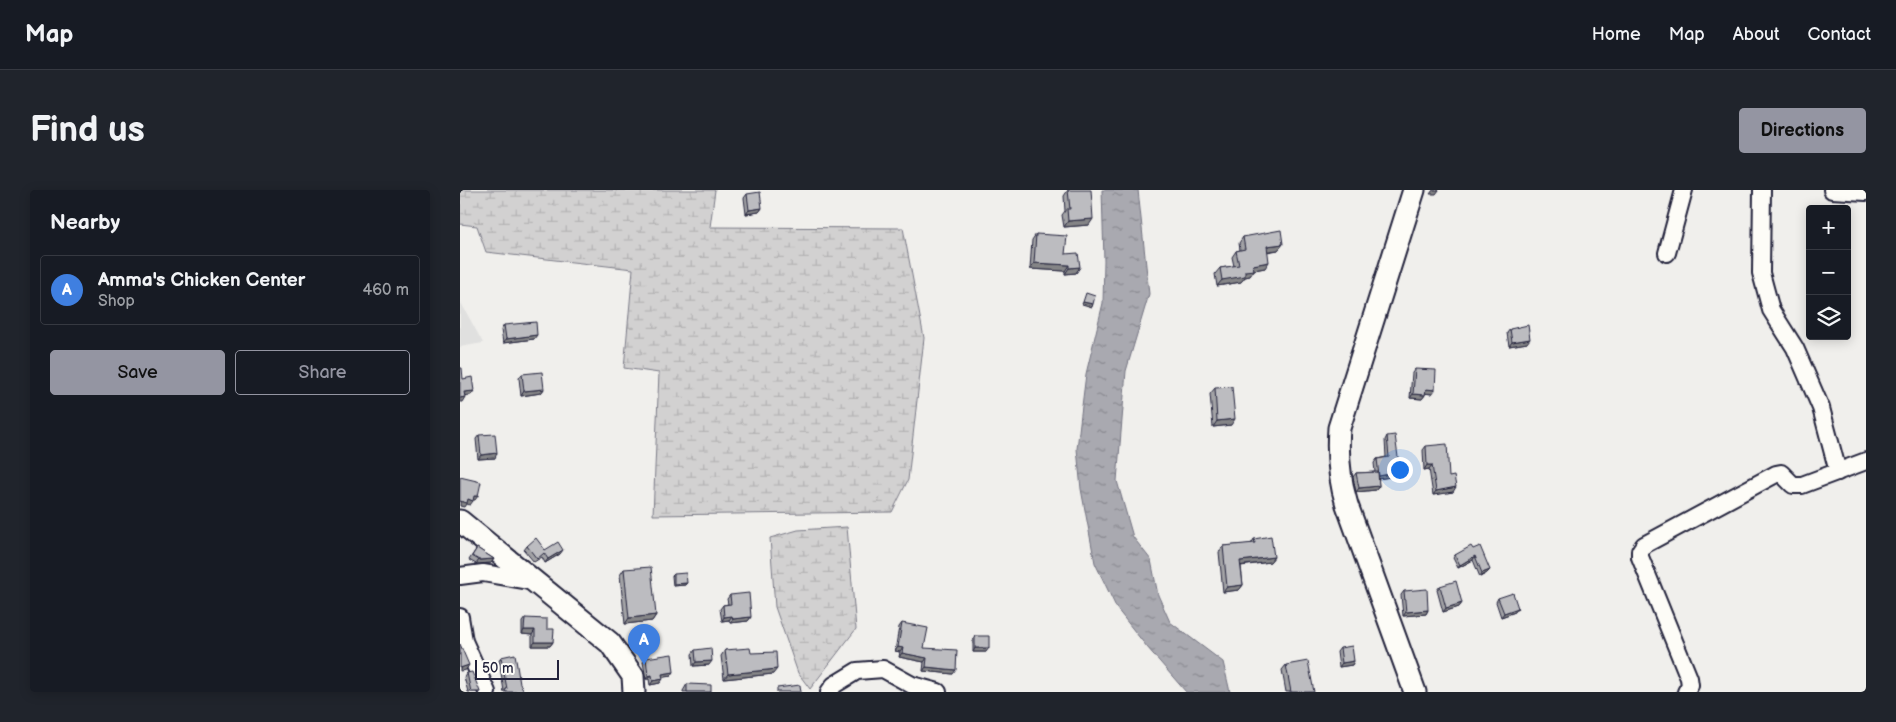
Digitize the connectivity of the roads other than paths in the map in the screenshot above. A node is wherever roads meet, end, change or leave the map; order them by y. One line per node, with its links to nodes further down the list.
1 (1414, 190): 17 (main road)
2 (1684, 190): 6 (street)
3 (1762, 190): 8 (street)
4 (1832, 190): 5 (street)
5 (1866, 192)
6 (1667, 252)
7 (1866, 461): 8 (street)
8 (1838, 472): 18 (street)
9 (460, 521): 11 (main road)
10 (460, 576): 11 (street)
11 (538, 582): 14 (main road)
12 (460, 617): 13 (street)
13 (486, 692)
14 (634, 692)
15 (829, 692): 16 (street)
16 (938, 692)
17 (1415, 692)
18 (1686, 692)

